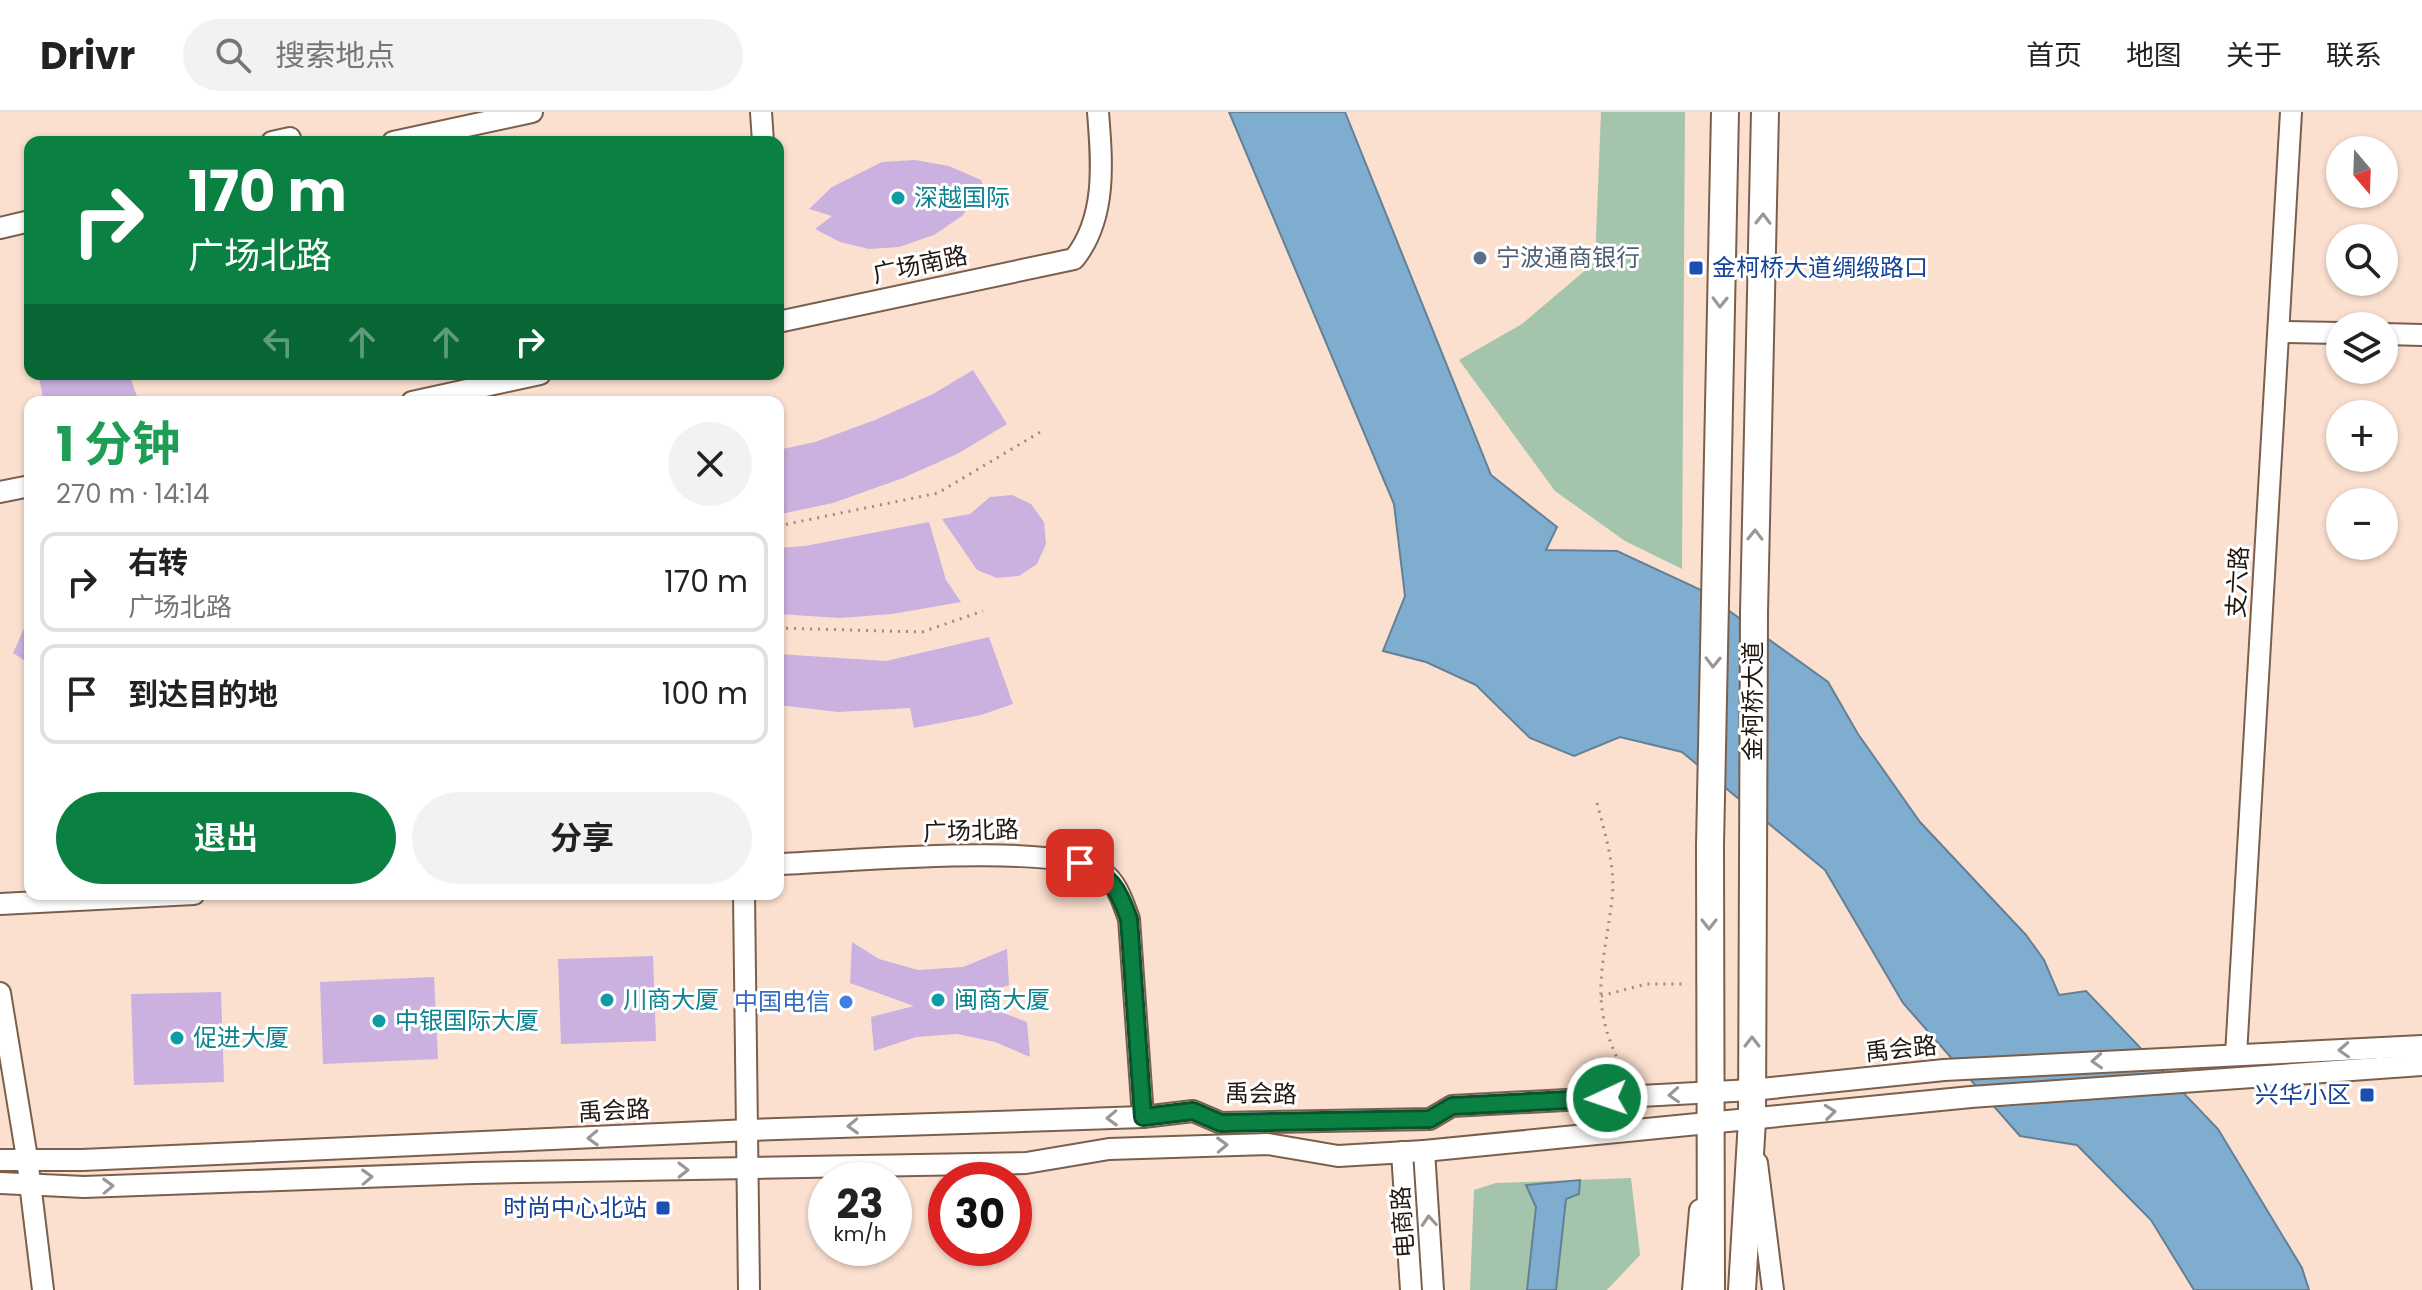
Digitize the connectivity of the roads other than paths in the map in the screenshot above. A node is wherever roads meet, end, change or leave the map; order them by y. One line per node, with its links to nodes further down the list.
1 (532, 112): 7 (street)
2 (761, 112): 8 (street)
3 (1098, 112): 9 (street, 广场南路)
4 (1725, 112): 27 (main road, 金柯桥大道, one-way to 27)
5 (1765, 112): 26 (main road, 金柯桥大道, one-way to 5)
6 (2291, 112): 10 (street, 支六路)
7 (421, 136)
8 (763, 136)
9 (784, 314)
10 (2279, 332): 11 (street); 24 (street, 支六路)
11 (2326, 333)
12 (2398, 334): 13 (street)
13 (2422, 335)
14 (513, 380): 15 (street)
15 (439, 396)
16 (24, 487): 17 (street)
17 (0, 492)
18 (784, 864): 28 (street, 广场北路)
19 (78, 900): 21 (street)
20 (744, 900): 31 (street)
21 (0, 904)
22 (0, 993): 34 (street)
23 (2422, 1046): 24 (street, 禹会路, one-way to 24)
24 (2236, 1055): 26 (street, 禹会路, one-way to 26)
25 (2422, 1065): 29 (street, 禹会路, one-way to 25)
26 (1752, 1090): 27 (street, 禹会路); 29 (main road, 金柯桥大道)
27 (1708, 1093): 28 (street, 禹会路, one-way to 28); 30 (main road, 金柯桥大道)
28 (1143, 1117): 31 (street, 禹会路, one-way to 31)
29 (1752, 1120): 30 (street, 禹会路); 45 (main road, 金柯桥大道); 46 (street)
30 (1709, 1123): 32 (street, 禹会路); 43 (street); 44 (main road, 金柯桥大道)
31 (750, 1130): 34 (street, 禹会路, one-way to 34); 36 (street)
32 (1424, 1151): 33 (street, 禹会路); 42 (street, 电商路, one-way to 32)
33 (1402, 1152): 36 (street, 禹会路, one-way to 33); 41 (street, 电商路)
34 (27, 1158): 35 (street, 禹会路); 38 (street)
35 (0, 1160)
36 (747, 1169): 38 (street, 禹会路, one-way to 36); 40 (street)
37 (0, 1183): 38 (street, 禹会路)
38 (30, 1183): 39 (street)
39 (43, 1290)
40 (749, 1290)
41 (1411, 1290)
42 (1433, 1290)
43 (1693, 1290)
44 (1711, 1290)
45 (1742, 1290)
46 (1773, 1290)

